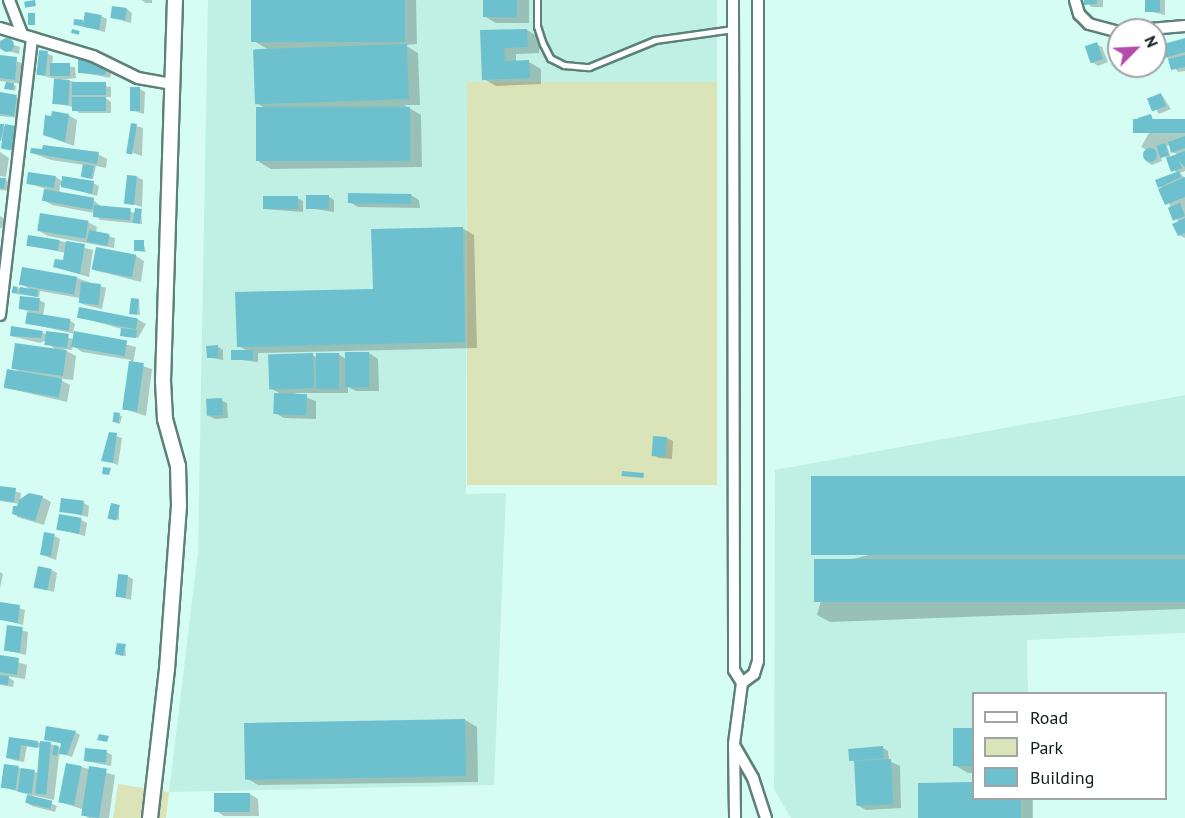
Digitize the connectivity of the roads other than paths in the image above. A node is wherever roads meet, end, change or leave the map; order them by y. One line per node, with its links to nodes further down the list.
1 (9, 0): 7 (street)
2 (175, 0): 14 (street)
3 (537, 0): 11 (lane)
4 (733, 0): 11 (street)
5 (758, 0): 17 (street)
6 (1075, 0): 12 (street)
7 (13, 13): 8 (street); 13 (street)
8 (0, 26): 13 (street)
9 (1185, 26): 10 (street)
10 (1167, 28)
11 (733, 29): 17 (street)
12 (1107, 29)
13 (27, 36): 14 (street); 15 (street)
14 (172, 84): 19 (street)
15 (5, 242): 16 (street)
16 (0, 315)
17 (742, 683): 18 (street)
18 (734, 744): 20 (street); 21 (street)
19 (150, 818)
20 (735, 818)
21 (766, 818)

